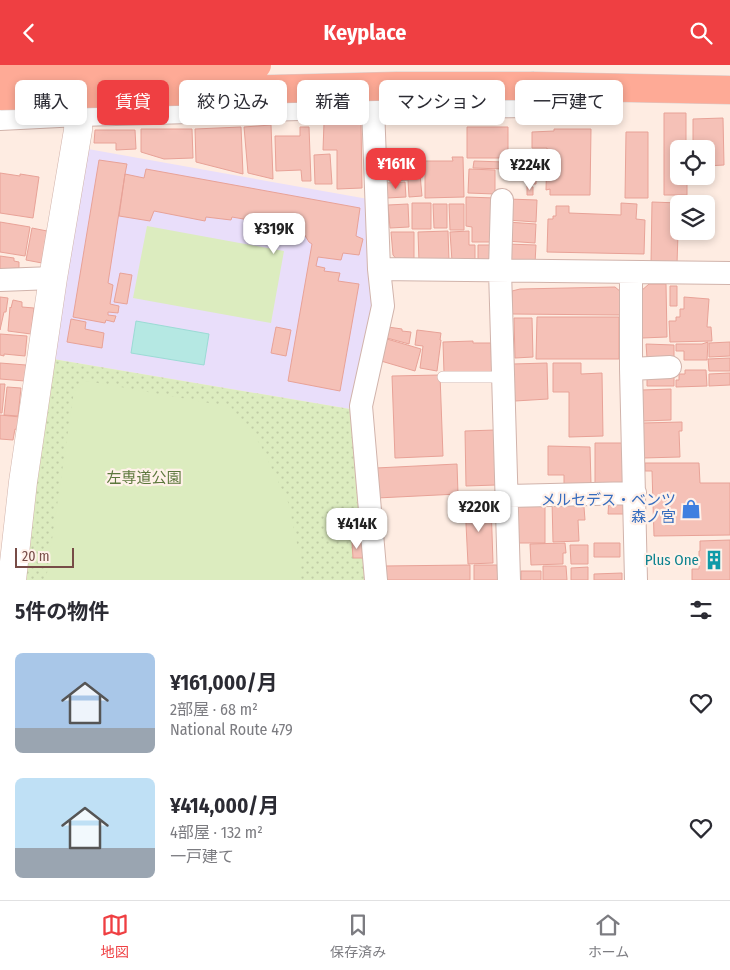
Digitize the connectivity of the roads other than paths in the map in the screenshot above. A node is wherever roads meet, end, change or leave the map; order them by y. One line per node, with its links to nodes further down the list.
1 (257, 65): 2 (highway, bridge)
2 (0, 72)
3 (664, 89): 4 (highway); 5 (highway, bridge); 6 (street)
4 (730, 90)
5 (0, 96)
6 (373, 107): 7 (street); 12 (street)
7 (87, 111)
8 (15, 117): 9 (street)
9 (0, 119)
10 (78, 125): 16 (street)
11 (502, 200): 13 (street)
12 (380, 269): 13 (street); 25 (street)
13 (500, 271): 14 (street); 21 (street)
14 (632, 272): 15 (street); 19 (street)
15 (730, 273)
16 (54, 278): 17 (street); 24 (street)
17 (0, 280)
18 (670, 367): 19 (street)
19 (631, 369): 22 (street)
20 (443, 377): 21 (lane)
21 (503, 377): 23 (street)
22 (635, 493): 23 (street); 27 (street)
23 (507, 496): 26 (street)
24 (12, 580)
25 (376, 580)
26 (509, 580)
27 (636, 580)

